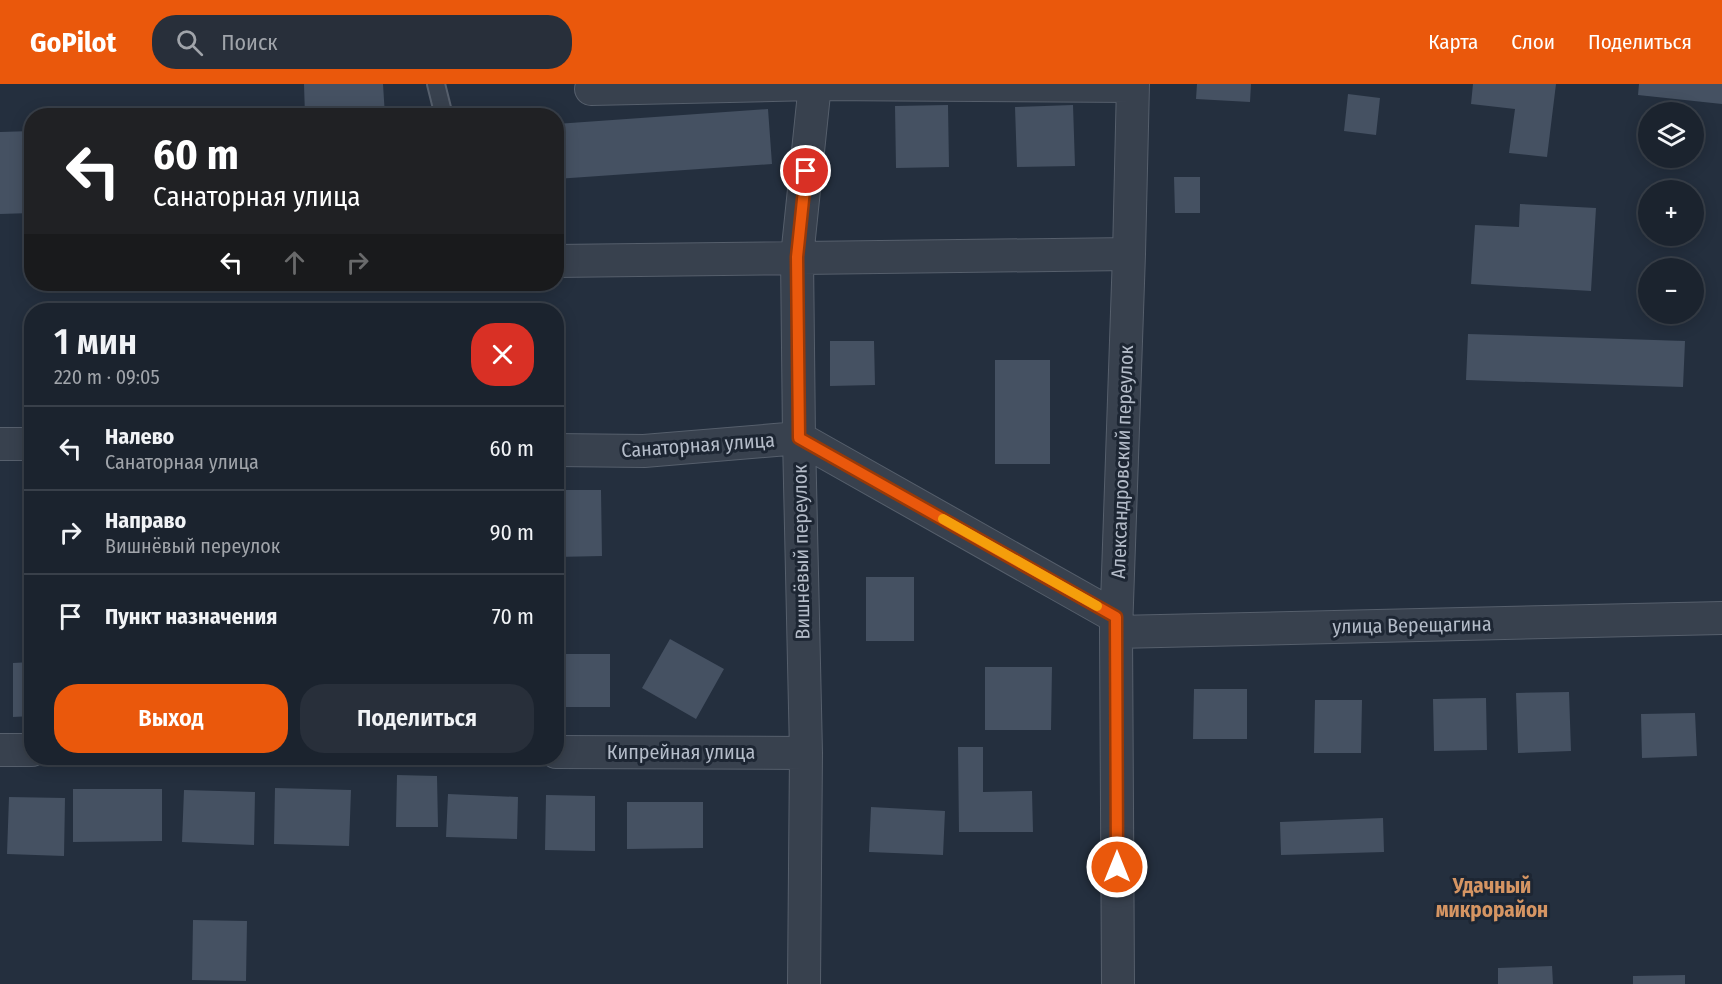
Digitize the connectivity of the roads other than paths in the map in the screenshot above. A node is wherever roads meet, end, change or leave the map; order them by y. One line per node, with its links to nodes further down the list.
1 (436, 84): 5 (lane)
2 (815, 84): 3 (street); 4 (street); 7 (street, Вишнёвый переулок)
3 (1132, 85): 6 (street, Александровский переулок)
4 (591, 88)
5 (442, 108)
6 (1129, 254): 7 (street); 14 (street, Александровский переулок)
7 (797, 257): 8 (street); 9 (street, Вишнёвый переулок)
8 (564, 261)
9 (799, 438): 12 (street, Санаторная улица); 14 (street, Санаторная улица); 18 (street, Вишнёвый переулок)
10 (0, 444): 11 (street)
11 (24, 444)
12 (564, 450)
13 (1722, 618): 14 (street, улица Верещагина)
14 (1116, 624): 20 (street, Александровский переулок)
15 (0, 750): 16 (street)
16 (24, 750)
17 (564, 752): 18 (street, Кипрейная улица)
18 (806, 753): 19 (street, Вишнёвый переулок)
19 (804, 984)
20 (1118, 984)

